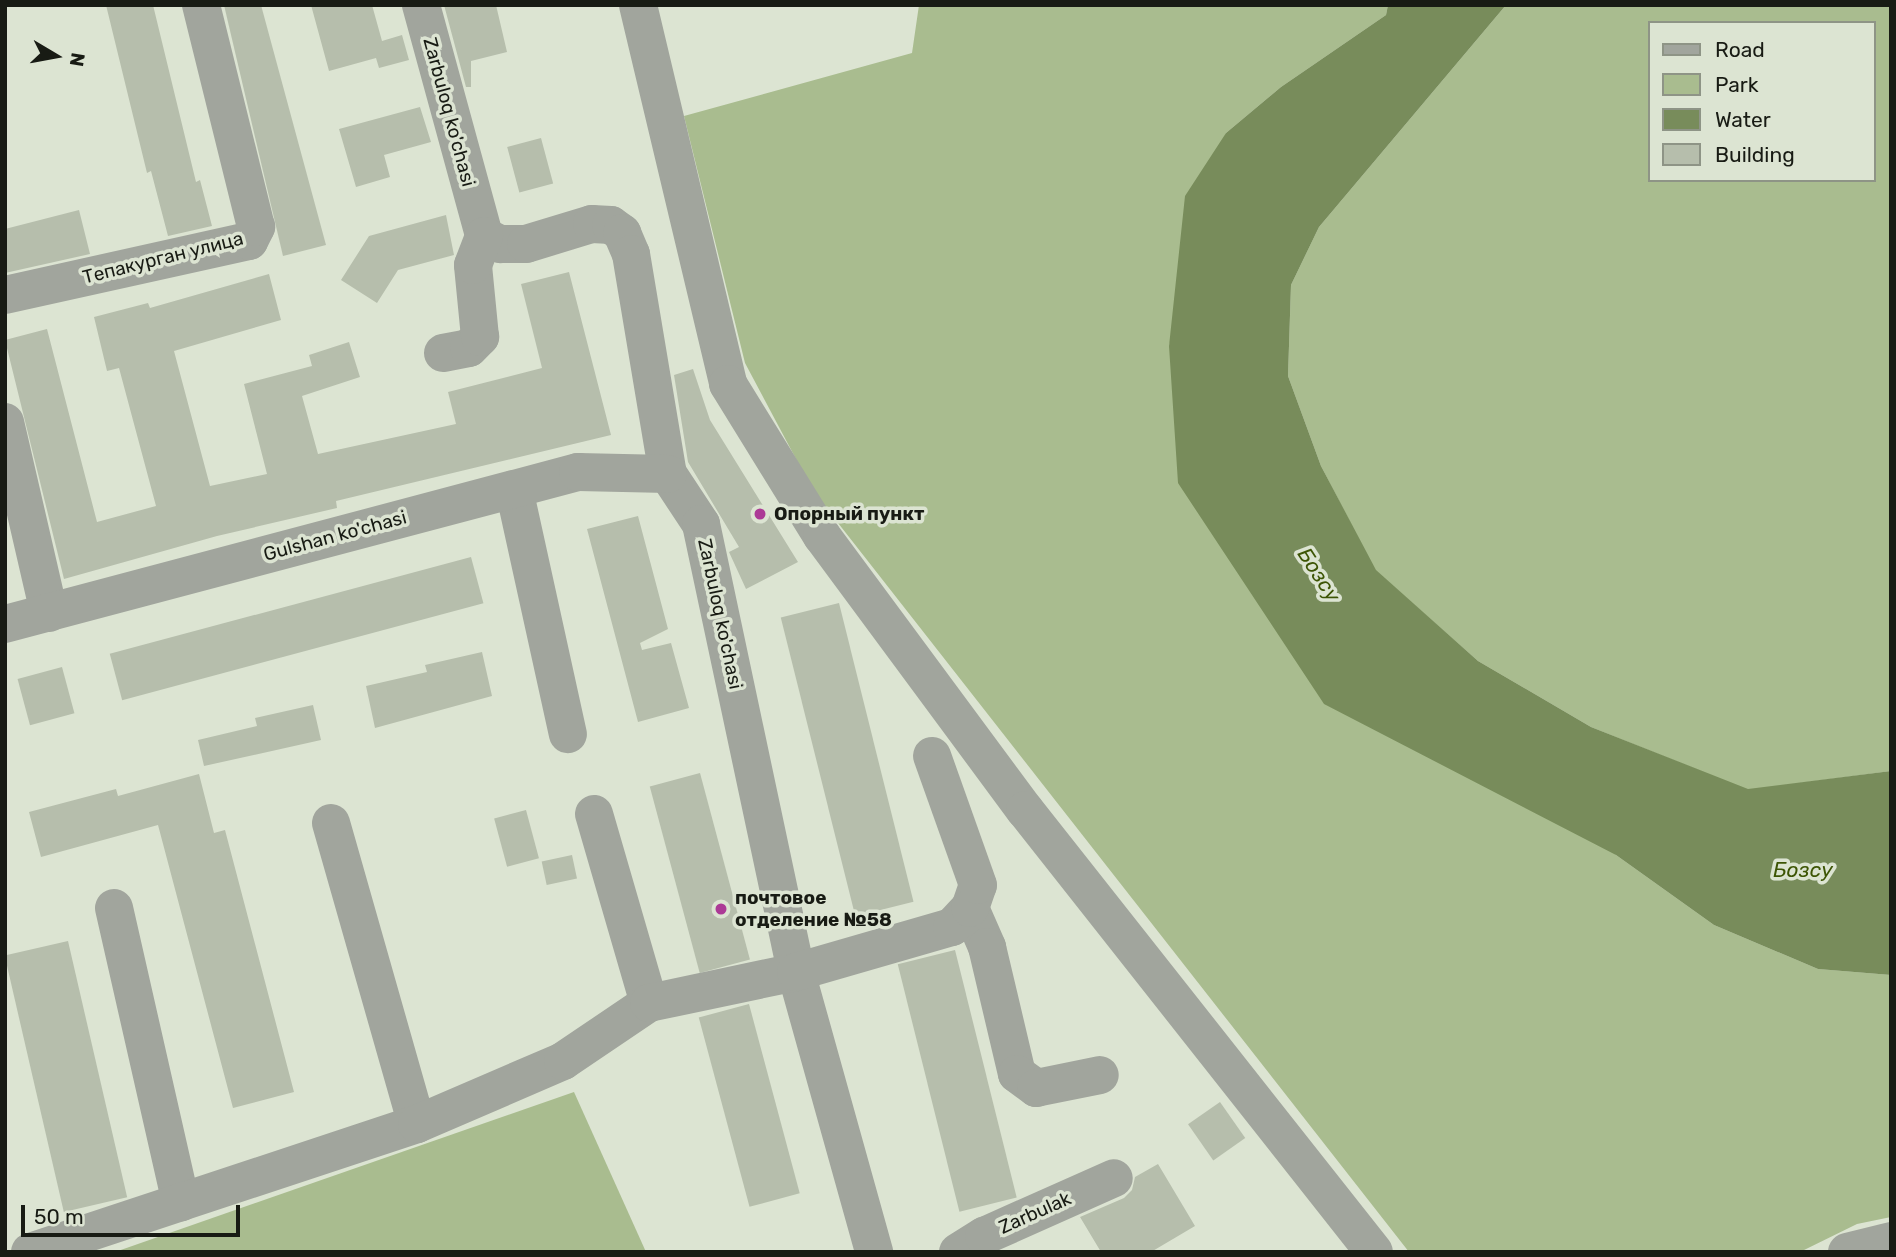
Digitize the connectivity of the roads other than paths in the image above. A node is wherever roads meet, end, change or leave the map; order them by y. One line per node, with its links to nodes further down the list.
1 (201, 5): 5 (street, Тепакурган улица)
2 (421, 5): 4 (street, Zarbuloq ko'chasi)
3 (638, 5): 28 (street)
4 (484, 236): 6 (street); 8 (street, Zarbuloq ko'chasi)
5 (5, 295)
6 (443, 353)
7 (5, 422): 10 (street)
8 (668, 474): 9 (street, Gulshan ko'chasi); 18 (street, Zarbuloq ko'chasi)
9 (514, 489): 10 (street, Gulshan ko'chasi); 12 (street)
10 (49, 613): 11 (street, Gulshan ko'chasi)
11 (5, 624)
12 (568, 734)
13 (932, 756): 17 (street)
14 (594, 814): 19 (street)
15 (331, 823): 21 (street)
16 (114, 908): 23 (street)
17 (970, 908): 18 (street); 20 (street)
18 (796, 972): 19 (street); 26 (street, Zarbuloq ko'chasi)
19 (649, 1003): 21 (street)
20 (1100, 1075)
21 (417, 1124): 23 (street)
22 (1114, 1178): 27 (street, Zarbulak)
23 (181, 1202): 25 (street)
24 (1891, 1241): 29 (street)
25 (30, 1252)
26 (874, 1252)
27 (958, 1252)
28 (1374, 1252)
29 (1847, 1252)

